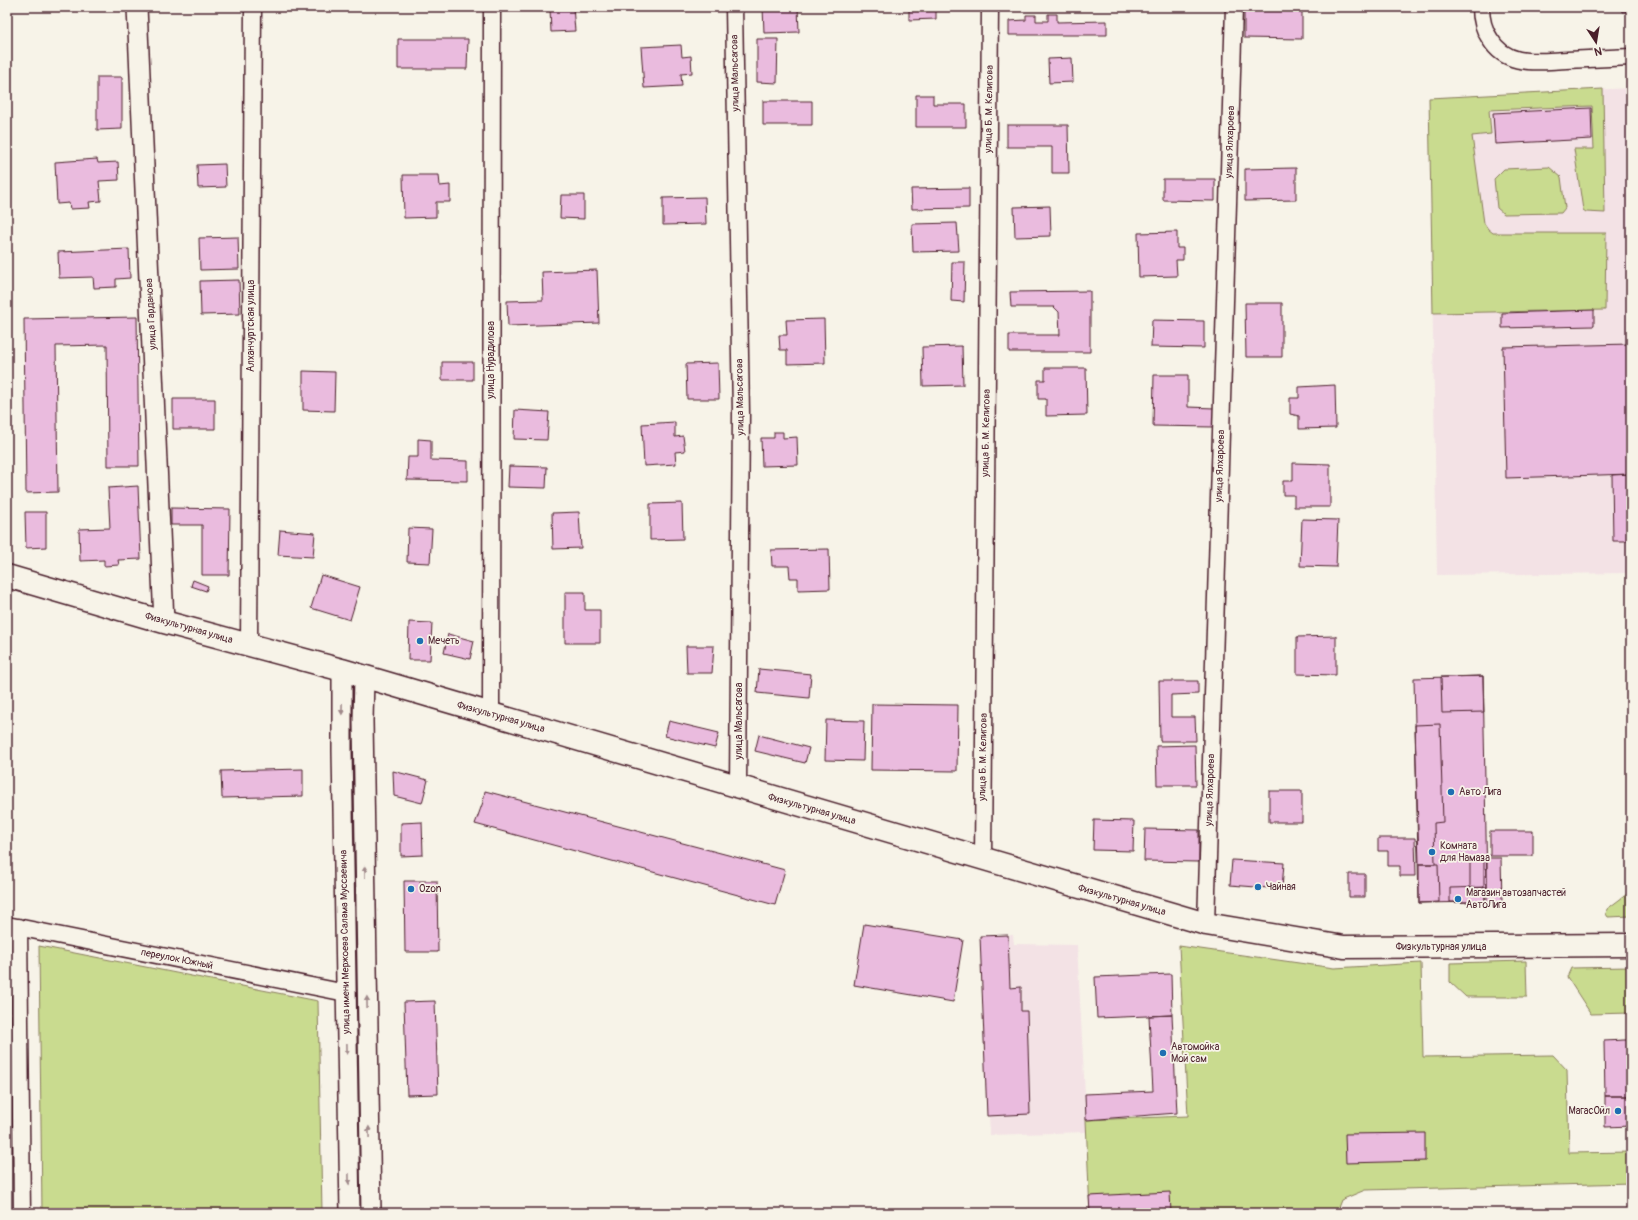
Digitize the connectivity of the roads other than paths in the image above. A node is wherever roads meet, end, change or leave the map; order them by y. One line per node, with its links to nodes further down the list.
1 (137, 7): 10 (street, улица Гарданова)
2 (253, 7): 11 (street, Алханчуртская улица)
3 (492, 7): 14 (street, улица Нурадилова)
4 (734, 7): 15 (street, улица Мальсагова)
5 (990, 7): 16 (street, улица Б. М. Келигова)
6 (1234, 7): 17 (street, улица Ялхароева)
7 (1481, 7): 8 (street)
8 (1631, 57)
9 (7, 576): 10 (main road, Физкультурная улица)
10 (164, 622): 11 (main road, Физкультурная улица)
11 (249, 645): 12 (main road, Физкультурная улица)
12 (342, 670): 13 (main road, Физкультурная улица); 20 (street, улица имени Мержоева Салама Муссаевича, one-way to 20)
13 (364, 677): 14 (main road, Физкультурная улица); 23 (street, улица имени Мержоева Салама Муссаевича, one-way to 13)
14 (491, 714): 15 (main road, Физкультурная улица)
15 (738, 787): 16 (main road, Физкультурная улица)
16 (982, 859): 17 (main road, Физкультурная улица)
17 (1206, 924): 19 (main road, Физкультурная улица)
18 (13, 926): 20 (street, переулок Южный); 21 (street)
19 (1631, 945)
20 (346, 993): 22 (street, улица имени Мержоева Салама Муссаевича, one-way to 22)
21 (22, 1213)
22 (350, 1213)
23 (371, 1213)

